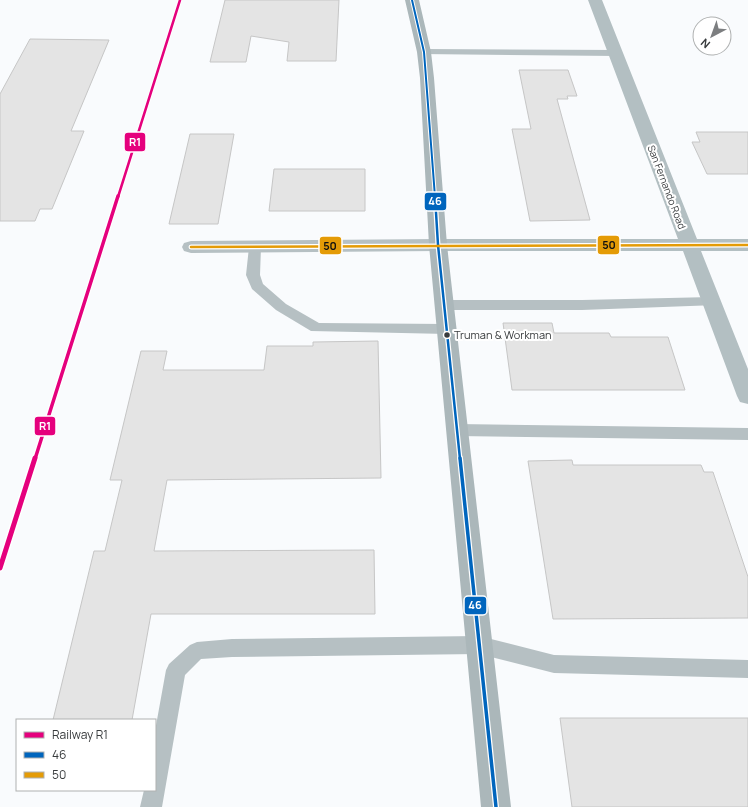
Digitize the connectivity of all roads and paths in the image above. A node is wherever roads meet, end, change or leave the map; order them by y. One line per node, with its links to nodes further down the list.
1 (412, 0): 3 (main road)
2 (596, 0): 4 (main road, San Fernando Road)
3 (424, 52): 4 (lane); 5 (main road)
4 (617, 53): 7 (main road, San Fernando Road)
5 (438, 245): 7 (main road); 9 (street); 11 (main road)
6 (748, 245): 7 (main road)
7 (690, 246): 10 (main road, San Fernando Road)
8 (191, 247): 9 (street)
9 (255, 247): 12 (lane)
10 (712, 302): 11 (lane); 13 (main road, San Fernando Road)
11 (444, 305): 12 (main road)
12 (447, 329): 14 (main road)
13 (748, 396)
14 (457, 430): 15 (lane); 16 (main road)
15 (748, 434)
16 (479, 645): 17 (lane); 18 (lane); 21 (main road)
17 (748, 670)
18 (156, 780)
19 (154, 791): 20 (lane)
20 (152, 807)
21 (496, 807)

